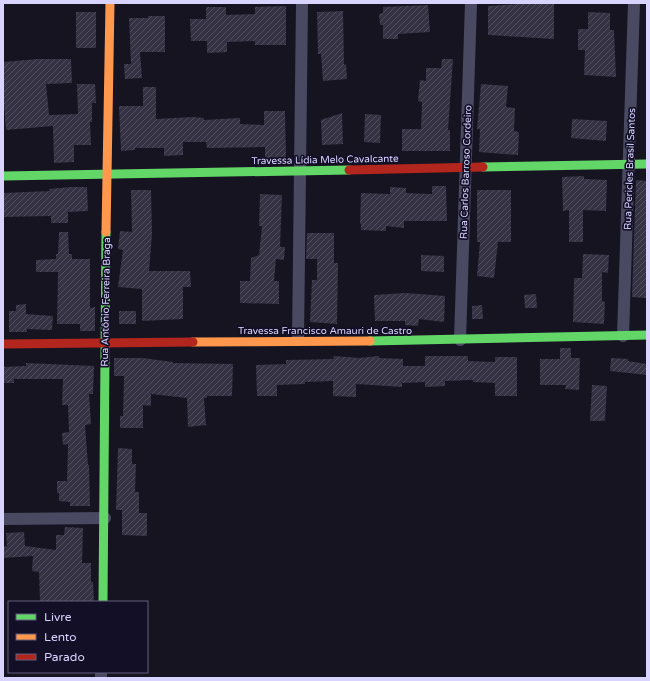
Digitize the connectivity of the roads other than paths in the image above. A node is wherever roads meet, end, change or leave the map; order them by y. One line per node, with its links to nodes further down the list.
1 (110, 3): 9 (street, Rua Antônio Ferreira Braga)
2 (302, 3): 8 (street)
3 (471, 3): 7 (street, Rua Carlos Barroso Cordeiro)
4 (634, 3): 6 (street, Rua Pericles Brasil Santos)
5 (647, 164): 6 (street, Travessa Lídia Melo Cavalcante)
6 (629, 165): 7 (street, Travessa Lídia Melo Cavalcante); 12 (street, Rua Pericles Brasil Santos)
7 (466, 168): 8 (street, Travessa Lídia Melo Cavalcante); 14 (street, Rua Carlos Barroso Cordeiro)
8 (300, 171): 9 (street, Travessa Lídia Melo Cavalcante); 13 (street)
9 (107, 174): 10 (street, Travessa Lídia Melo Cavalcante); 16 (street, Rua Antônio Ferreira Braga)
10 (3, 176)
11 (647, 335): 12 (street, Travessa Francisco Amauri de Castro)
12 (623, 336): 14 (street, Travessa Francisco Amauri de Castro)
13 (298, 340): 14 (street, Travessa Francisco Amauri de Castro); 16 (street, Travessa Francisco Amauri de Castro)
14 (460, 340)
15 (3, 344): 16 (street, Travessa Francisco Amauri de Castro)
16 (104, 344): 17 (street, Rua Antônio Ferreira Braga)
17 (105, 518): 18 (street); 19 (street, Rua Antônio Ferreira Braga)
18 (3, 519)
19 (103, 601)

